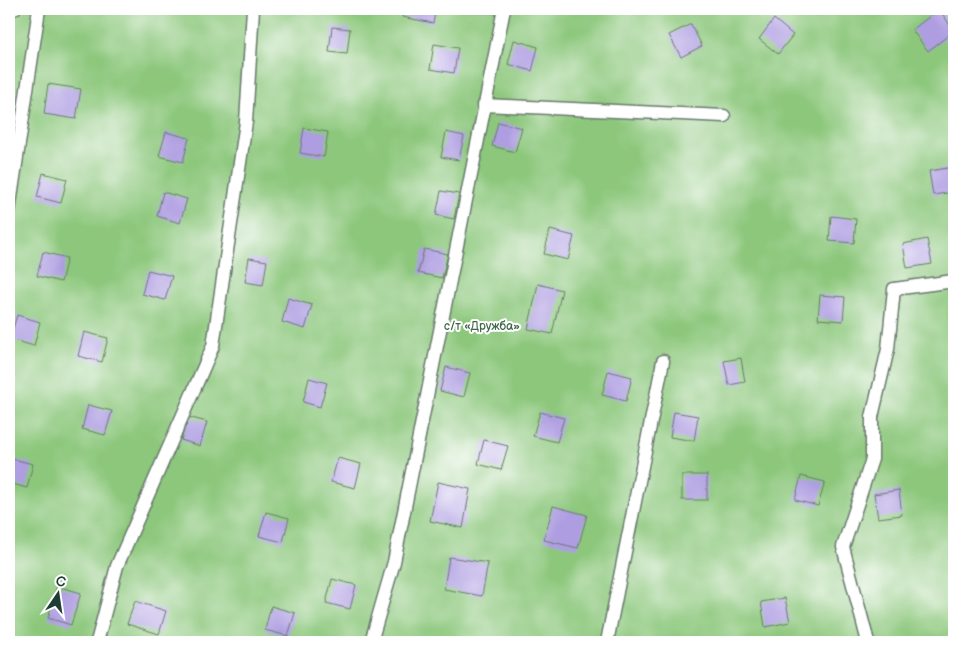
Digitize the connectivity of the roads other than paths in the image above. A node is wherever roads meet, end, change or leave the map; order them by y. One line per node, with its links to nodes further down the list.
1 (14, 9): 5 (lane)
2 (39, 9): 8 (lane)
3 (253, 9): 11 (lane)
4 (504, 9): 6 (lane)
5 (9, 10)
6 (484, 105): 7 (lane); 12 (lane)
7 (724, 116)
8 (9, 211)
9 (954, 280): 14 (lane)
10 (663, 361): 13 (lane)
11 (97, 642)
12 (371, 642)
13 (607, 642)
14 (868, 642)

